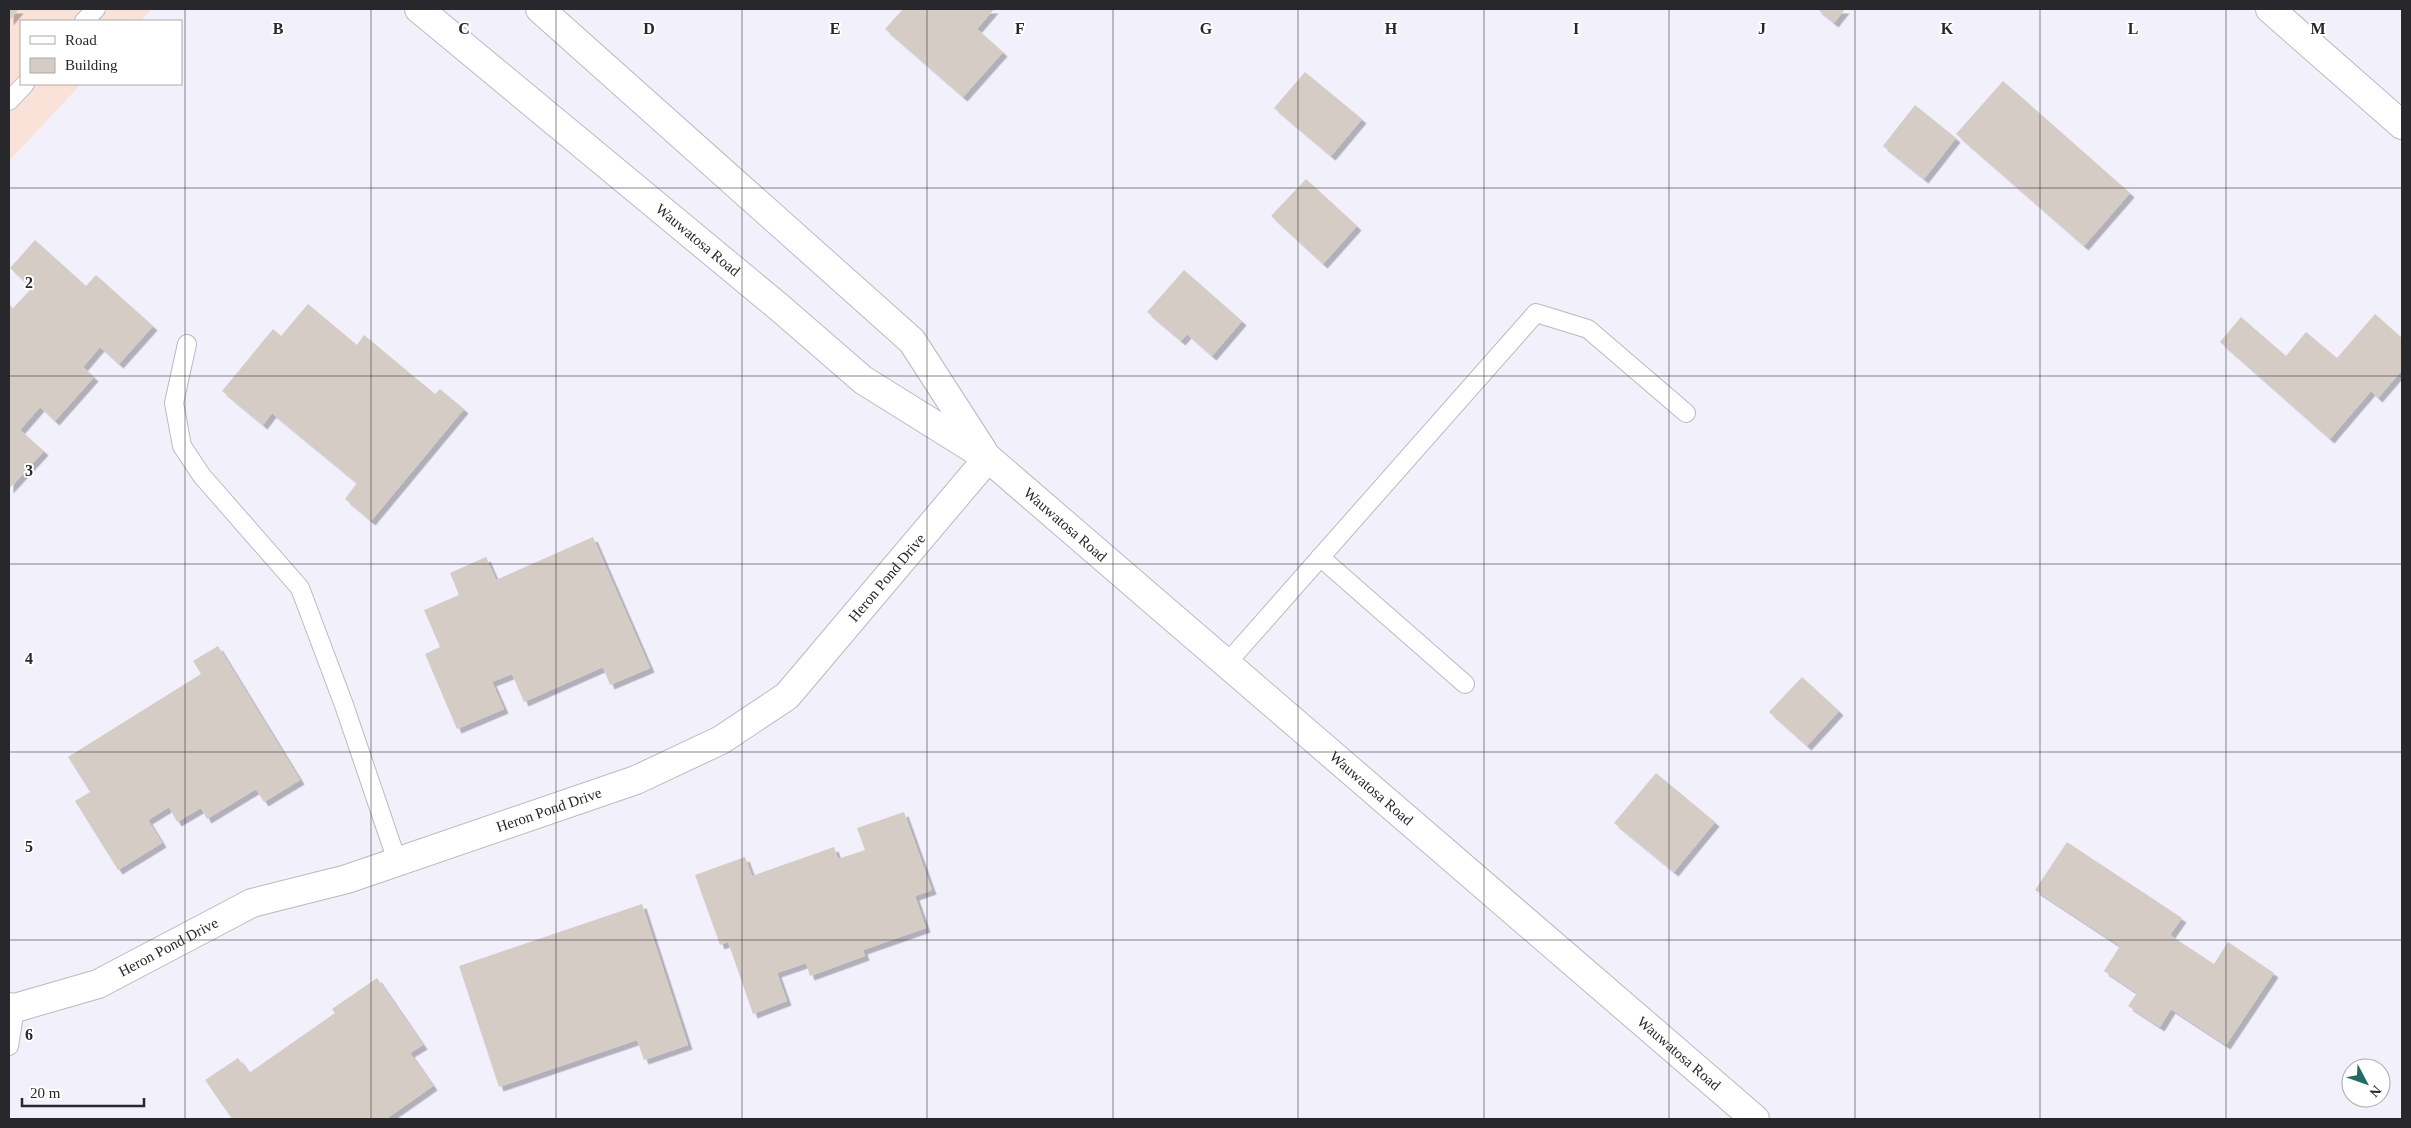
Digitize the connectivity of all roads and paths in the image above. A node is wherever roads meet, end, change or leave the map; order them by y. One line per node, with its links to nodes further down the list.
1 (96, 9): 5 (lane)
2 (419, 9): 11 (main road, Wauwatosa Road)
3 (540, 9): 11 (main road, Wauwatosa Road)
4 (2270, 9): 8 (main road)
5 (85, 20)
6 (24, 85): 7 (lane)
7 (9, 101)
8 (2402, 125)
9 (187, 344): 15 (lane)
10 (1686, 413): 12 (lane)
11 (988, 458): 13 (main road, Wauwatosa Road); 15 (main road, Heron Pond Drive)
12 (1320, 557): 13 (lane); 14 (lane)
13 (1227, 664): 18 (main road, Wauwatosa Road)
14 (1465, 684)
15 (397, 861): 16 (main road, Heron Pond Drive)
16 (12, 1008): 17 (lane)
17 (9, 1046)
18 (1756, 1119)

